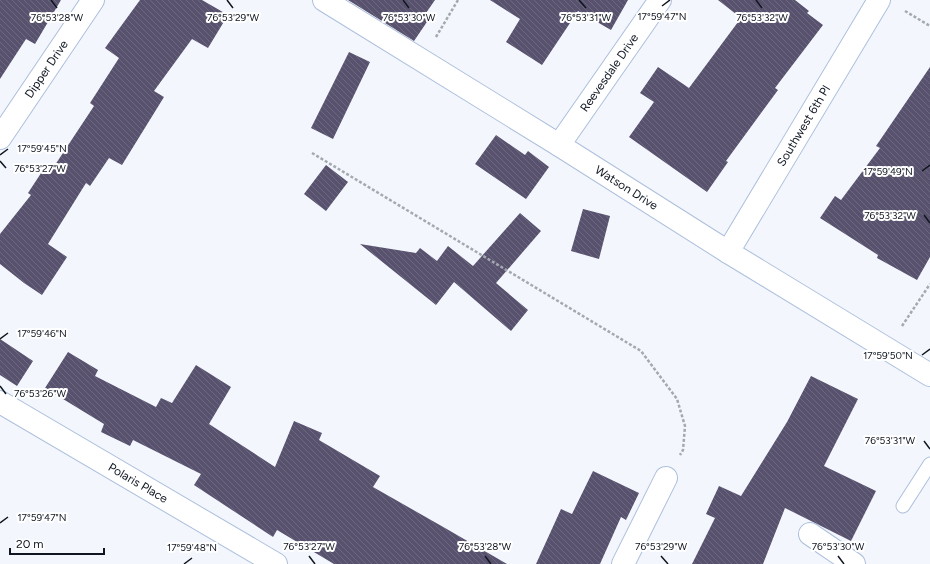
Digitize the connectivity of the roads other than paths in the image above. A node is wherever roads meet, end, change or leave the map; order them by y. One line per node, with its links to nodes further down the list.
1 (93, 0): 5 (street, Dipper Drive)
2 (324, 0): 6 (street, Watson Drive)
3 (660, 0): 6 (street, Reevesdale Drive)
4 (889, 4): 7 (street, Southwest 6th Pl)
5 (0, 138)
6 (559, 145): 7 (street, Watson Drive)
7 (728, 252): 8 (street, Watson Drive)
8 (930, 375)
9 (0, 402): 14 (street, Polaris Place)
10 (930, 464): 12 (lane)
11 (666, 478): 15 (street)
12 (902, 506)
13 (810, 534): 16 (street)
14 (276, 564)
15 (623, 564)
16 (854, 564)

